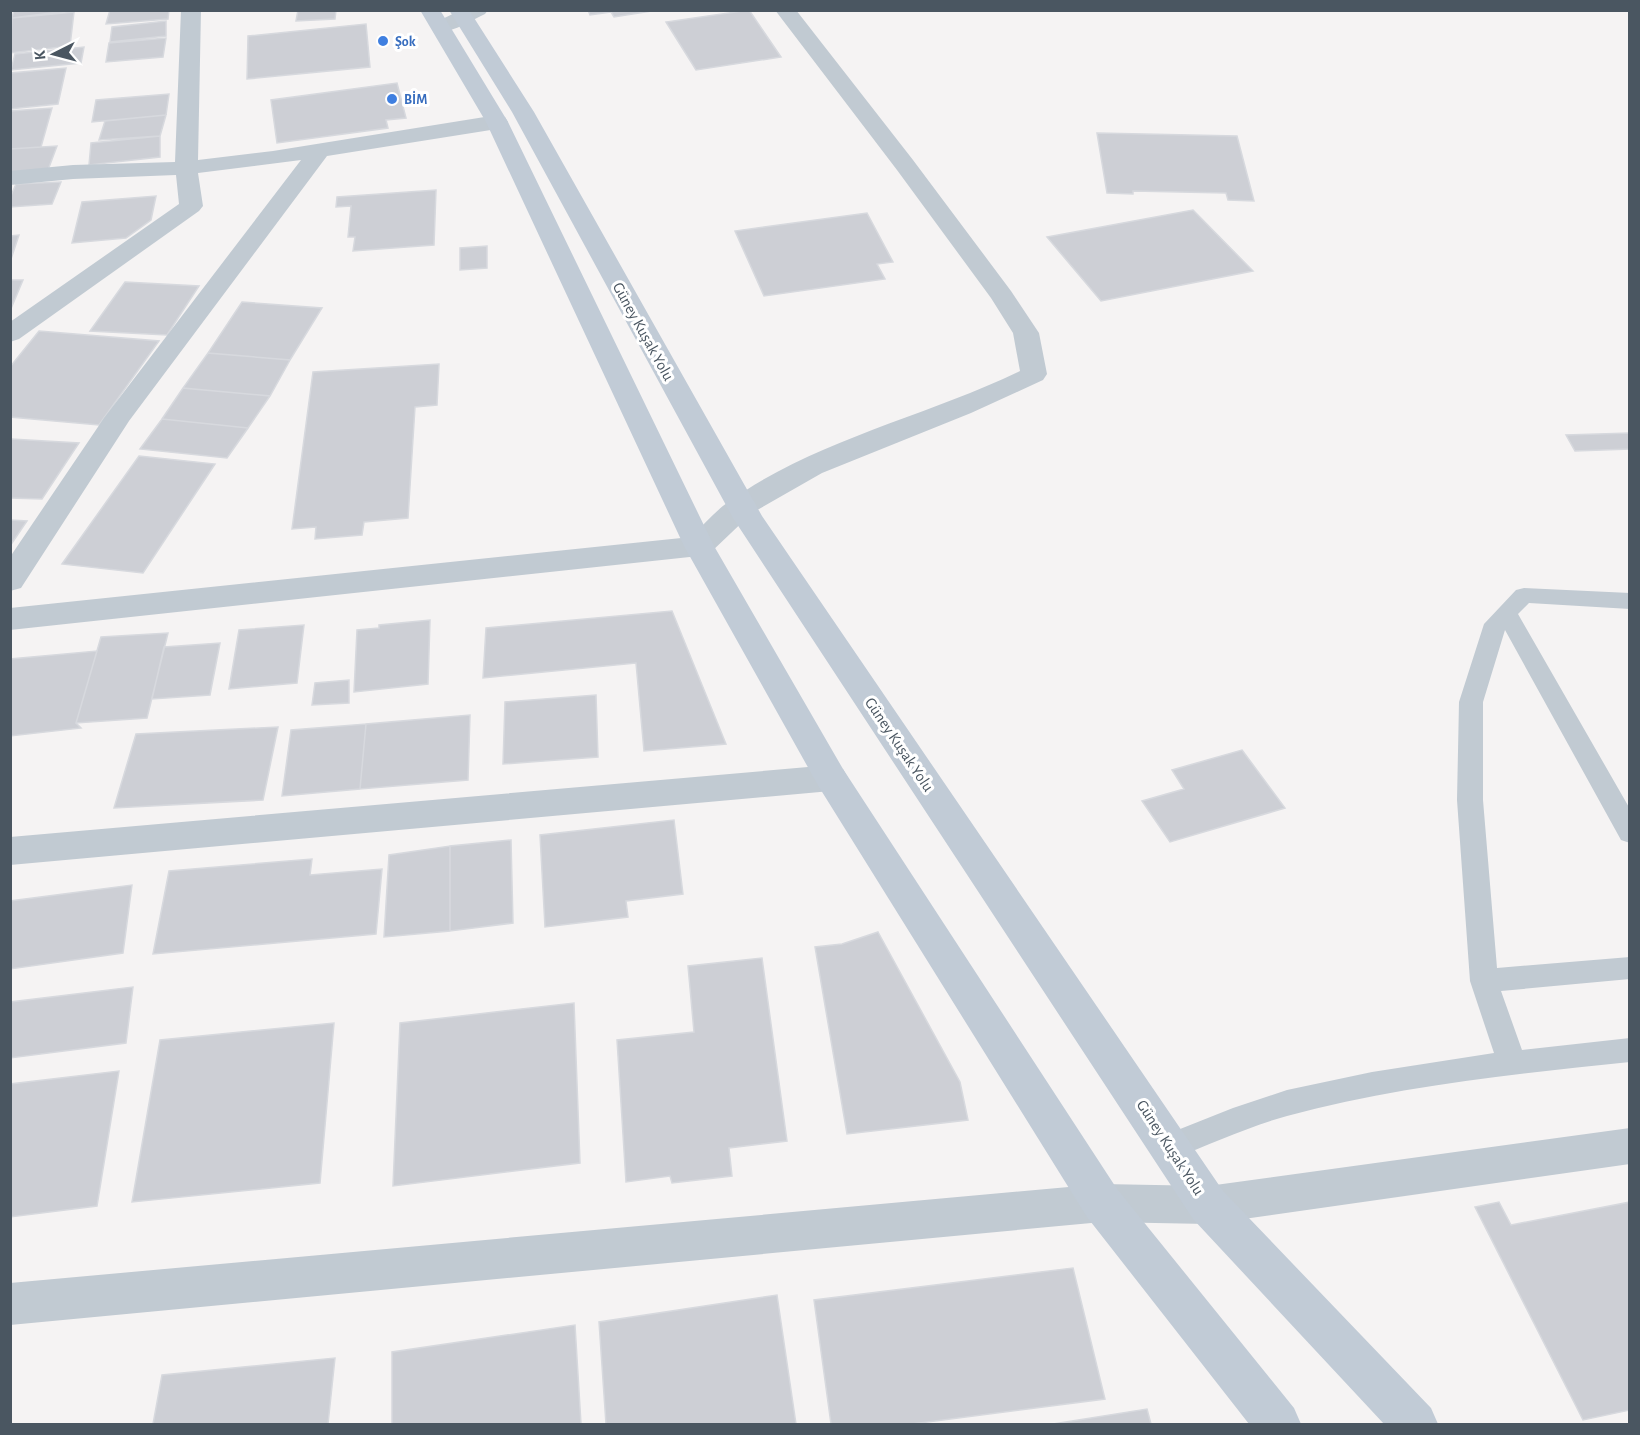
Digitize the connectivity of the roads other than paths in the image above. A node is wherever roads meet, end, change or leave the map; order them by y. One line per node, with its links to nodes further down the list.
1 (191, 10): 6 (street)
2 (785, 10): 9 (street)
3 (455, 15): 4 (main road, Güney Kuşak Yolu); 9 (main road, Güney Kuşak Yolu)
4 (497, 122): 5 (street); 10 (main road, Güney Kuşak Yolu)
5 (319, 152): 6 (street); 11 (street)
6 (186, 168): 7 (street); 8 (street)
7 (10, 178)
8 (10, 334)
9 (741, 506): 10 (street); 22 (main road, Güney Kuşak Yolu)
10 (699, 546): 14 (street); 15 (main road, Güney Kuşak Yolu)
11 (10, 581)
12 (1629, 601): 13 (lane)
13 (1506, 612): 16 (lane); 19 (lane)
14 (10, 619)
15 (831, 778): 17 (street); 24 (main road, Güney Kuşak Yolu)
16 (1629, 833)
17 (10, 851)
18 (1629, 968): 19 (lane)
19 (1484, 981): 21 (lane)
20 (1629, 1050): 21 (lane)
21 (1512, 1062): 22 (lane)
22 (1171, 1146): 25 (main road, Güney Kuşak Yolu)
23 (1629, 1146): 25 (street)
24 (1102, 1203): 25 (street); 26 (street); 27 (main road, Güney Kuşak Yolu)
25 (1209, 1205): 28 (main road, Güney Kuşak Yolu)
26 (10, 1304)
27 (1278, 1425)
28 (1414, 1425)

